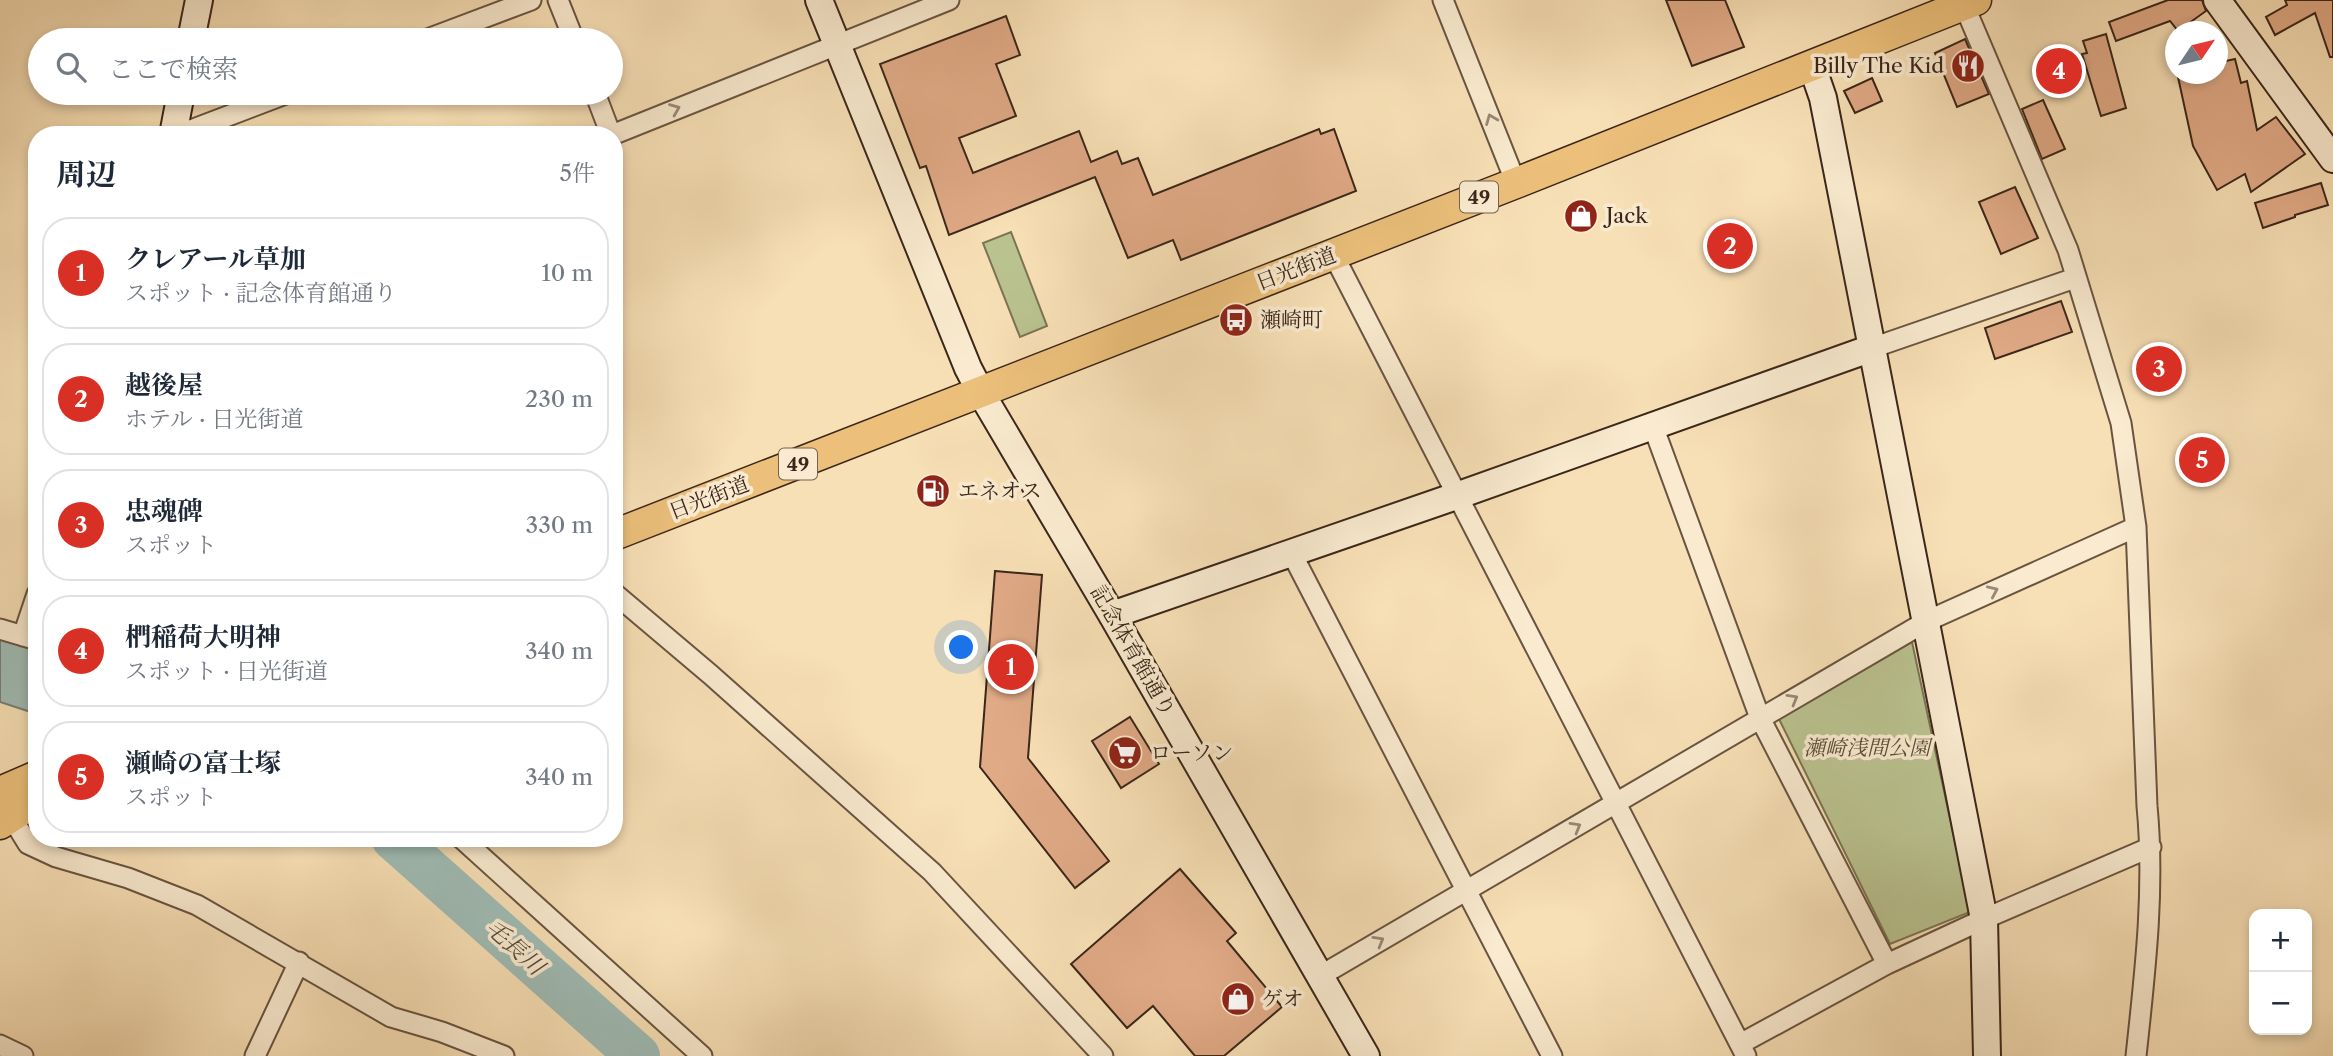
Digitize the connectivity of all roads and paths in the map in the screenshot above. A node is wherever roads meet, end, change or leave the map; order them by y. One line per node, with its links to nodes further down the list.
1 (199, 0): 9 (street)
2 (531, 0): 10 (street)
3 (558, 0): 11 (street)
4 (819, 0): 12 (street, 記念体育館通り)
5 (949, 0): 12 (street)
6 (1443, 0): 22 (street, one-way to 6)
7 (2217, 0): 21 (street)
8 (1970, 2): 13 (main road, 日光街道 / 49); 24 (street)
9 (193, 28)
10 (457, 28)
11 (569, 28)
12 (837, 45): 20 (street, one-way to 12); 26 (street, 記念体育館通り)
13 (1812, 65): 22 (main road, 日光街道 / 49); 25 (street)
14 (179, 105): 17 (street)
15 (256, 105): 18 (street)
16 (600, 105): 19 (street)
17 (176, 126)
18 (199, 126)
19 (608, 126)
20 (623, 131)
21 (2333, 159)
22 (1516, 183): 23 (main road, 日光街道 / 49)
23 (1333, 254): 26 (main road, 日光街道 / 49); 28 (street)
24 (2075, 278): 25 (street); 29 (street)
25 (1872, 348): 27 (street); 34 (street)
26 (981, 393): 30 (main road, 日光街道 / 49); 33 (street, 記念体育館通り)
27 (1653, 426): 28 (street); 37 (street)
28 (1459, 495): 31 (street); 40 (street)
29 (2136, 527): 34 (street, one-way to 29); 45 (street)
30 (623, 532)
31 (1291, 552): 33 (street); 46 (street)
32 (623, 601): 57 (street)
33 (1112, 615): 50 (street, 記念体育館通り)
34 (1927, 621): 37 (street, one-way to 34); 47 (street)
35 (0, 629): 36 (street)
36 (28, 637)
37 (1760, 718): 40 (street); 49 (street)
38 (28, 786): 41 (main road)
39 (28, 803): 41 (main road)
40 (1616, 804): 46 (street, one-way to 40); 52 (street)
41 (4, 812): 42 (street)
42 (28, 844)
43 (34, 847): 48 (street)
44 (471, 847): 56 (street)
45 (2151, 847): 47 (street); 61 (street)
46 (1465, 891): 50 (street, one-way to 46); 59 (street)
47 (1984, 919): 49 (street); 60 (street)
48 (299, 962): 54 (street); 55 (street)
49 (1887, 964): 52 (street)
50 (1320, 976): 58 (street, 記念体育館通り)
51 (0, 1045): 53 (street)
52 (1743, 1050)
53 (23, 1056)
54 (255, 1056)
55 (505, 1056)
56 (702, 1056)
57 (1103, 1056)
58 (1366, 1056)
59 (1552, 1056)
60 (1987, 1056)
61 (2136, 1056)

